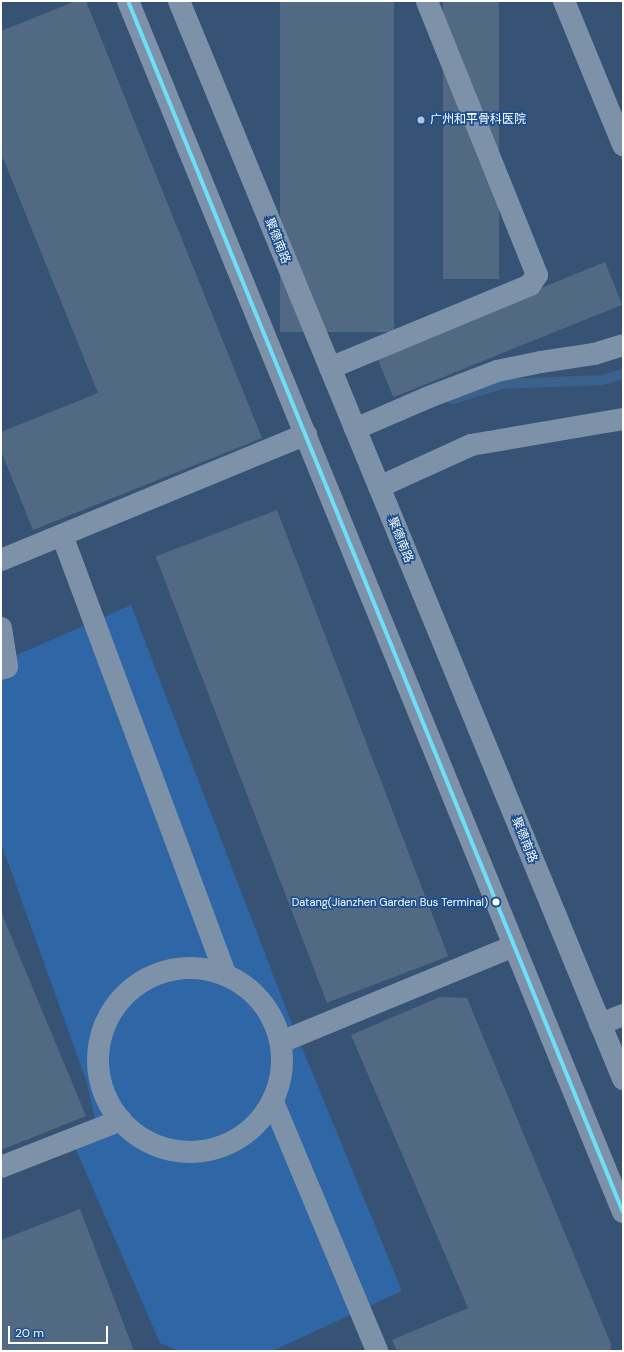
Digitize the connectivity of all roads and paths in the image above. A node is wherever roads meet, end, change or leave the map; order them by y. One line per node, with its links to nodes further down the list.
1 (128, 1): 10 (street)
2 (179, 1): 7 (street, 聚德南路)
3 (427, 1): 7 (street)
4 (564, 1): 5 (street)
5 (623, 145)
6 (623, 345): 9 (street)
7 (330, 368): 9 (street, 聚德南路)
8 (623, 419): 11 (street)
9 (355, 429): 11 (street, 聚德南路)
10 (306, 434): 12 (street); 16 (street)
11 (378, 487): 19 (street, 聚德南路)
12 (62, 535): 13 (street); 17 (street)
13 (1, 560)
14 (1, 628): 15 (street)
15 (1, 669)
16 (514, 946): 20 (street); 25 (street)
17 (226, 974): 20 (street); 23 (street)
18 (623, 1014): 19 (street)
19 (600, 1024): 21 (street, 聚德南路)
20 (281, 1042): 22 (street)
21 (623, 1079)
22 (273, 1102): 23 (street); 26 (street)
23 (121, 1120): 24 (street)
24 (1, 1167)
25 (619, 1202)
26 (377, 1351)

